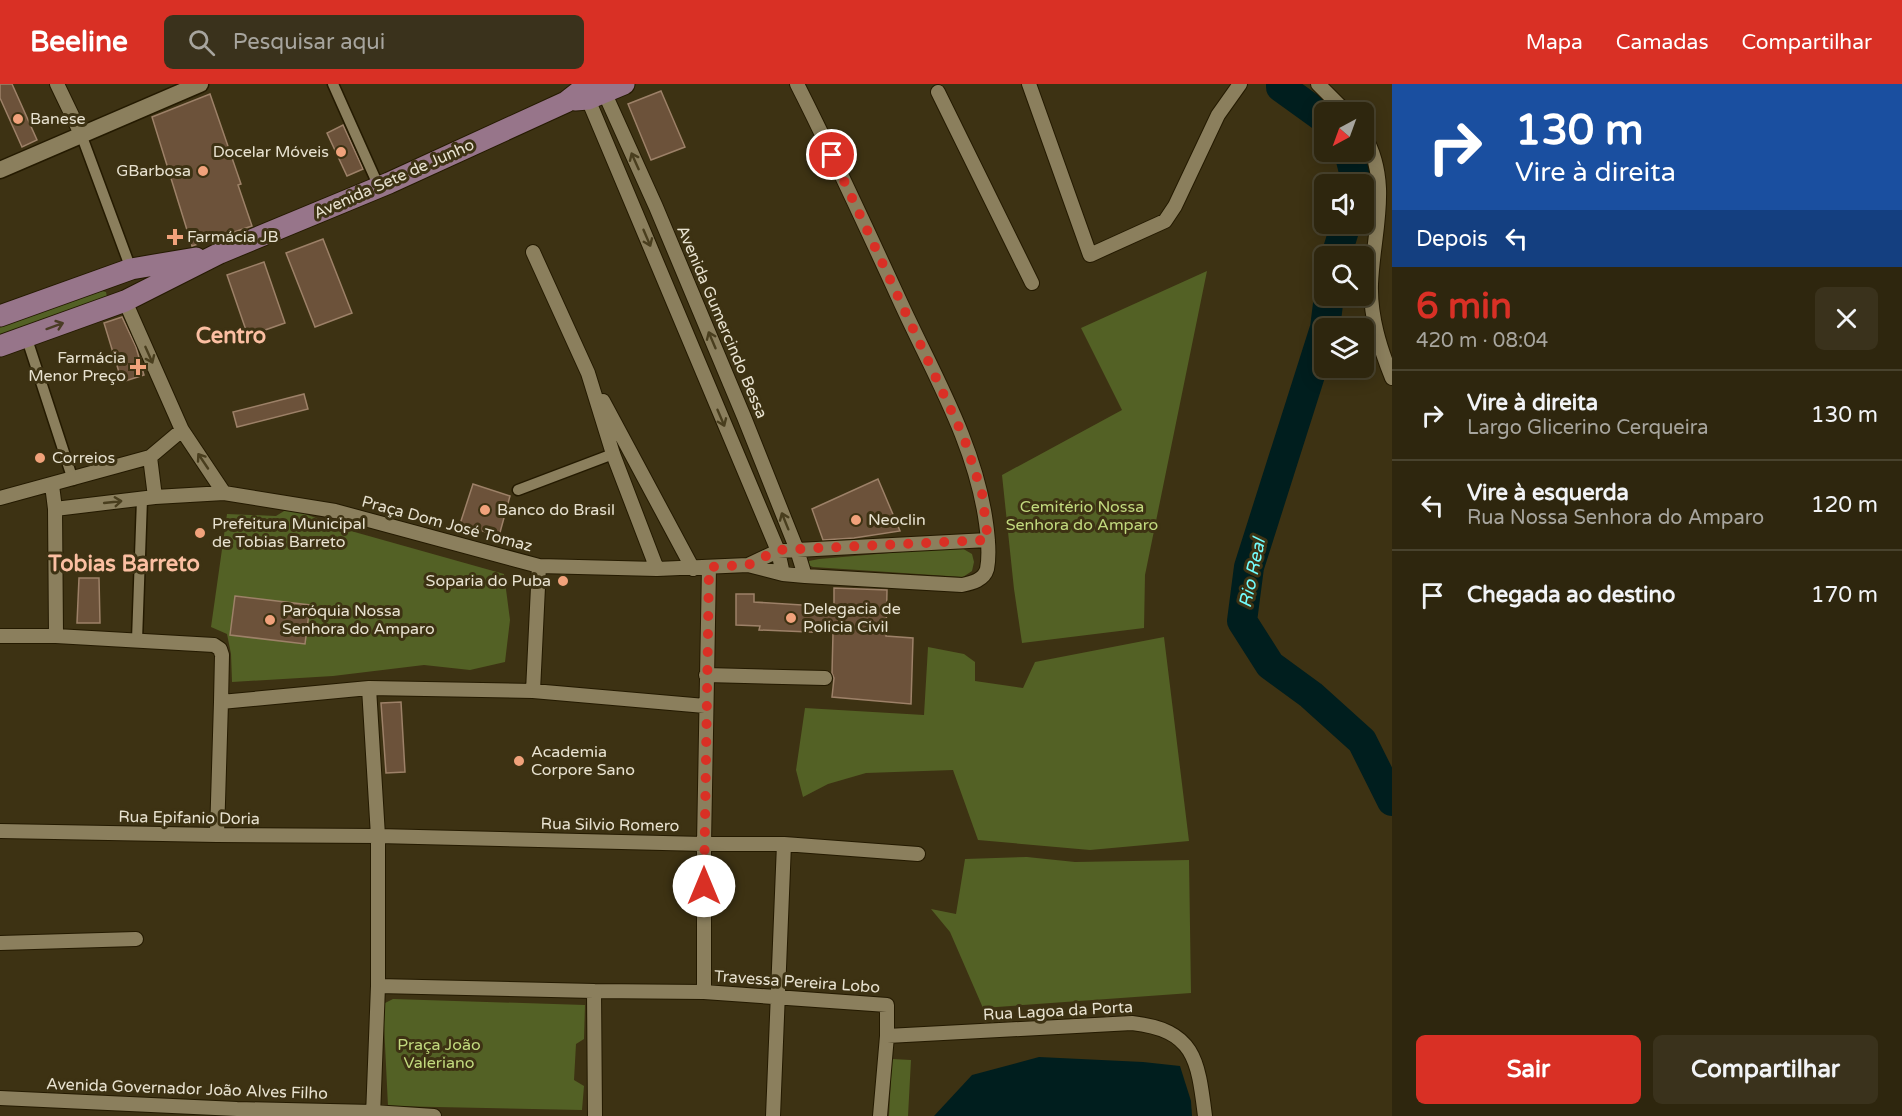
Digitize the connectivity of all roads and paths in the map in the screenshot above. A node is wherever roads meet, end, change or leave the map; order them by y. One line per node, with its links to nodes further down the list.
1 (57, 84): 12 (street)
2 (200, 84): 12 (street)
3 (333, 84): 15 (street)
4 (624, 84): 9 (main road, Avenida Sete de Junho)
5 (797, 84): 36 (street)
6 (1029, 84): 7 (street)
7 (1240, 84)
8 (1318, 84): 11 (street)
9 (593, 89): 15 (main road, Avenida Sete de Junho); 37 (street, one-way to 37); 38 (street, Avenida Gumercindo Bessa, one-way to 9)
10 (938, 92): 19 (street)
11 (1336, 102)
12 (81, 134): 14 (street); 18 (street)
13 (1374, 157): 25 (street)
14 (0, 170)
15 (379, 187): 17 (main road, Avenida Sete de Junho)
16 (533, 252): 24 (street)
17 (220, 253): 18 (main road, Avenida Sete de Junho); 20 (main road, Avenida Sete de Junho)
18 (131, 269): 21 (main road, Avenida Sete de Junho)
19 (1032, 283)
20 (125, 301): 22 (main road, Avenida Sete de Junho, one-way to 20); 26 (street, one-way to 26)
21 (0, 316)
22 (26, 336): 23 (main road, Avenida Sete de Junho); 29 (street)
23 (0, 346)
24 (588, 373): 27 (street); 43 (street)
25 (1392, 378)
26 (182, 430): 28 (street); 32 (street, one-way to 26)
27 (613, 454): 31 (street); 42 (street)
28 (150, 457): 29 (street); 34 (street)
29 (73, 480): 30 (street)
30 (52, 485): 33 (street); 35 (street)
31 (518, 490)
32 (225, 493): 34 (street, Praça Dom José Tomaz); 40 (street, Praça Dom José Tomaz)
33 (0, 498)
34 (148, 498): 35 (street, Praça Dom José Tomaz, one-way to 34); 48 (street)
35 (55, 509): 47 (street)
36 (988, 540): 38 (street); 45 (street)
37 (778, 550): 38 (street); 39 (street); 44 (street)
38 (797, 550): 45 (street, Avenida Gumercindo Bessa)
39 (748, 565): 41 (street); 44 (street)
40 (539, 566): 42 (street); 52 (street, Praça Dom José Tomaz)
41 (709, 567): 43 (street); 49 (street)
42 (657, 569): 43 (street)
43 (693, 569)
44 (783, 574): 45 (street)
45 (805, 576)
46 (0, 636): 47 (street)
47 (56, 636): 48 (street)
48 (137, 640): 53 (street)
49 (706, 675): 50 (street); 54 (street)
50 (825, 678)
51 (369, 688): 52 (street); 53 (street); 57 (street)
52 (532, 691): 54 (street)
53 (221, 702): 56 (street)
54 (705, 706): 58 (street)
55 (0, 831): 56 (street, Rua Epifanio Doria)
56 (217, 835): 57 (street, Rua Epifanio Doria)
57 (378, 836): 58 (street, Rua Silvio Romero); 63 (street)
58 (704, 844): 59 (street, Rua Silvio Romero); 65 (street)
59 (784, 844): 60 (street, Rua Silvio Romero); 66 (street)
60 (918, 854)
61 (136, 939): 62 (street)
62 (0, 943)
63 (378, 986): 64 (street); 70 (street)
64 (594, 992): 65 (street, Travessa Pereira Lobo); 72 (street)
65 (704, 992): 66 (street, Travessa Pereira Lobo)
66 (777, 997): 67 (street, Travessa Pereira Lobo); 73 (street)
67 (887, 1036): 74 (street, Travessa Pereira Lobo); 75 (street, Rua Lagoa da Porta)
68 (0, 1098): 69 (street, Avenida Governador João Alves Filho)
69 (237, 1113): 70 (street, Avenida Governador João Alves Filho)
70 (373, 1114): 71 (street)
71 (434, 1116)
72 (595, 1116)
73 (773, 1116)
74 (880, 1116)
75 (1205, 1116)

